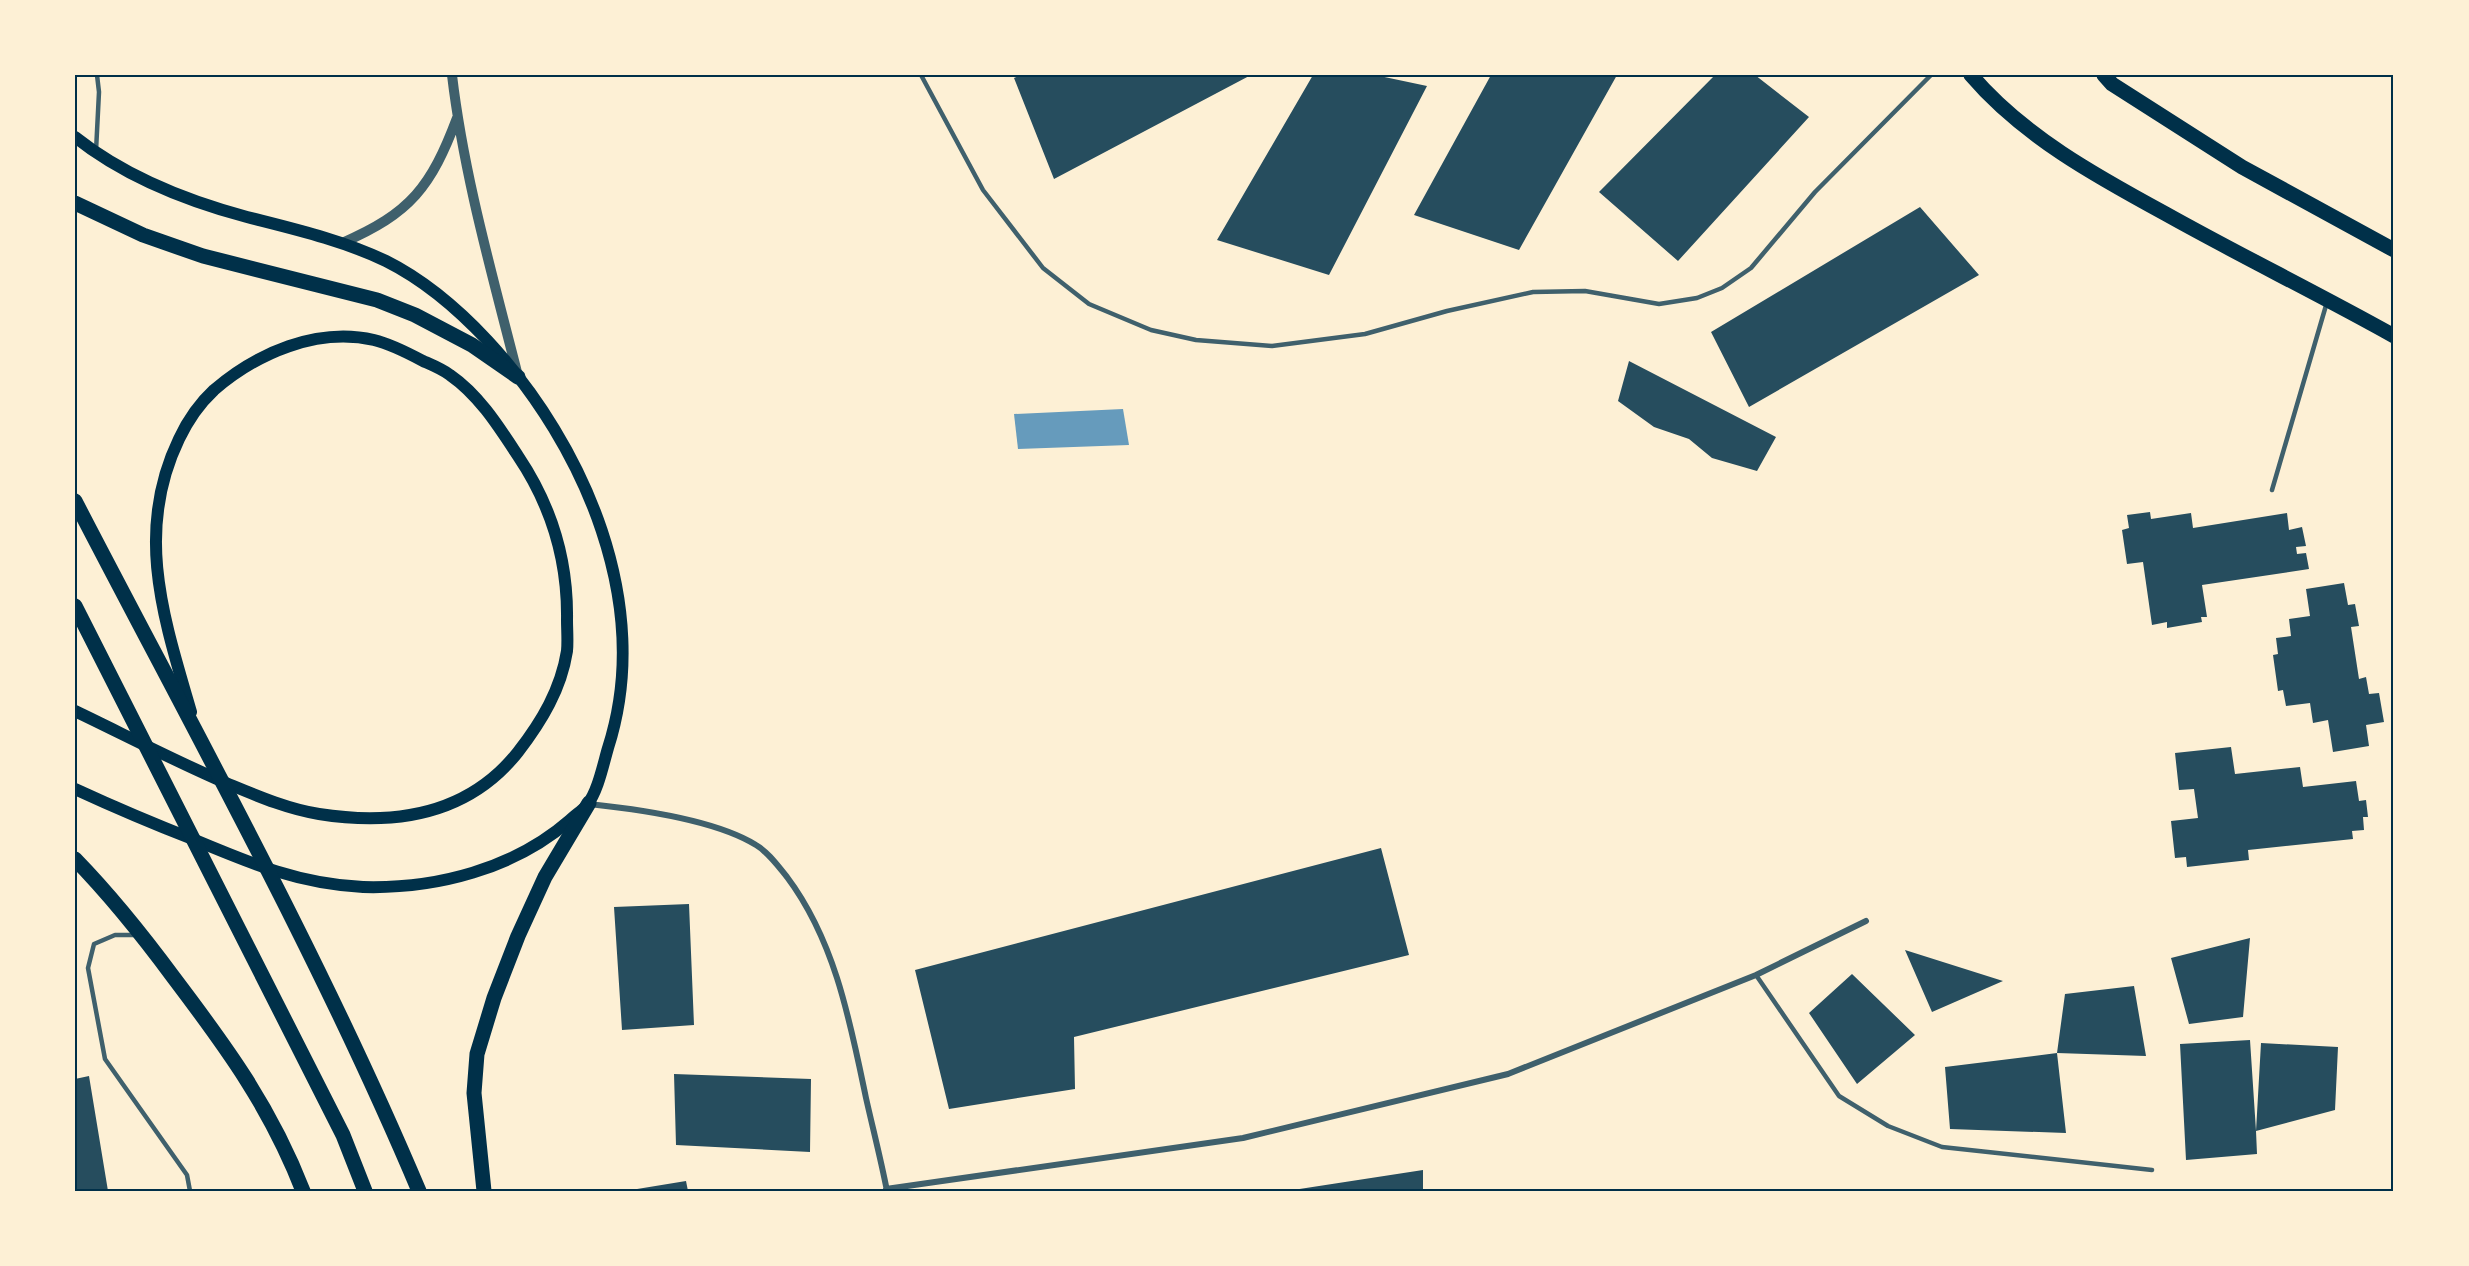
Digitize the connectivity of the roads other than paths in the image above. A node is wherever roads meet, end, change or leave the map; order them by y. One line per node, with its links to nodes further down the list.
1 (97, 75): 9 (lane)
2 (452, 75): 7 (street)
3 (921, 75): 4 (lane)
4 (1931, 75)
5 (1971, 75): 13 (main road)
6 (2104, 75): 12 (main road)
7 (457, 118): 11 (street); 15 (street)
8 (75, 137): 9 (main road)
9 (95, 153): 11 (main road)
10 (75, 203): 15 (main road)
11 (342, 243): 15 (main road)
12 (2394, 250)
13 (2328, 299): 14 (main road); 16 (lane)
14 (2394, 336)
15 (518, 377): 22 (main road)
16 (2272, 490)
17 (75, 501): 20 (main road)
18 (75, 606): 31 (main road)
19 (75, 711): 20 (main road)
20 (198, 736): 32 (main road)
21 (75, 789): 22 (main road)
22 (589, 803): 28 (street); 33 (main road)
23 (75, 859): 25 (main road)
24 (1866, 921): 26 (street)
25 (141, 934): 29 (lane); 30 (main road)
26 (1756, 975): 27 (lane); 28 (street)
27 (2152, 1170)
28 (886, 1190)
29 (190, 1191)
30 (303, 1191)
31 (365, 1191)
32 (419, 1191)
33 (484, 1191)

